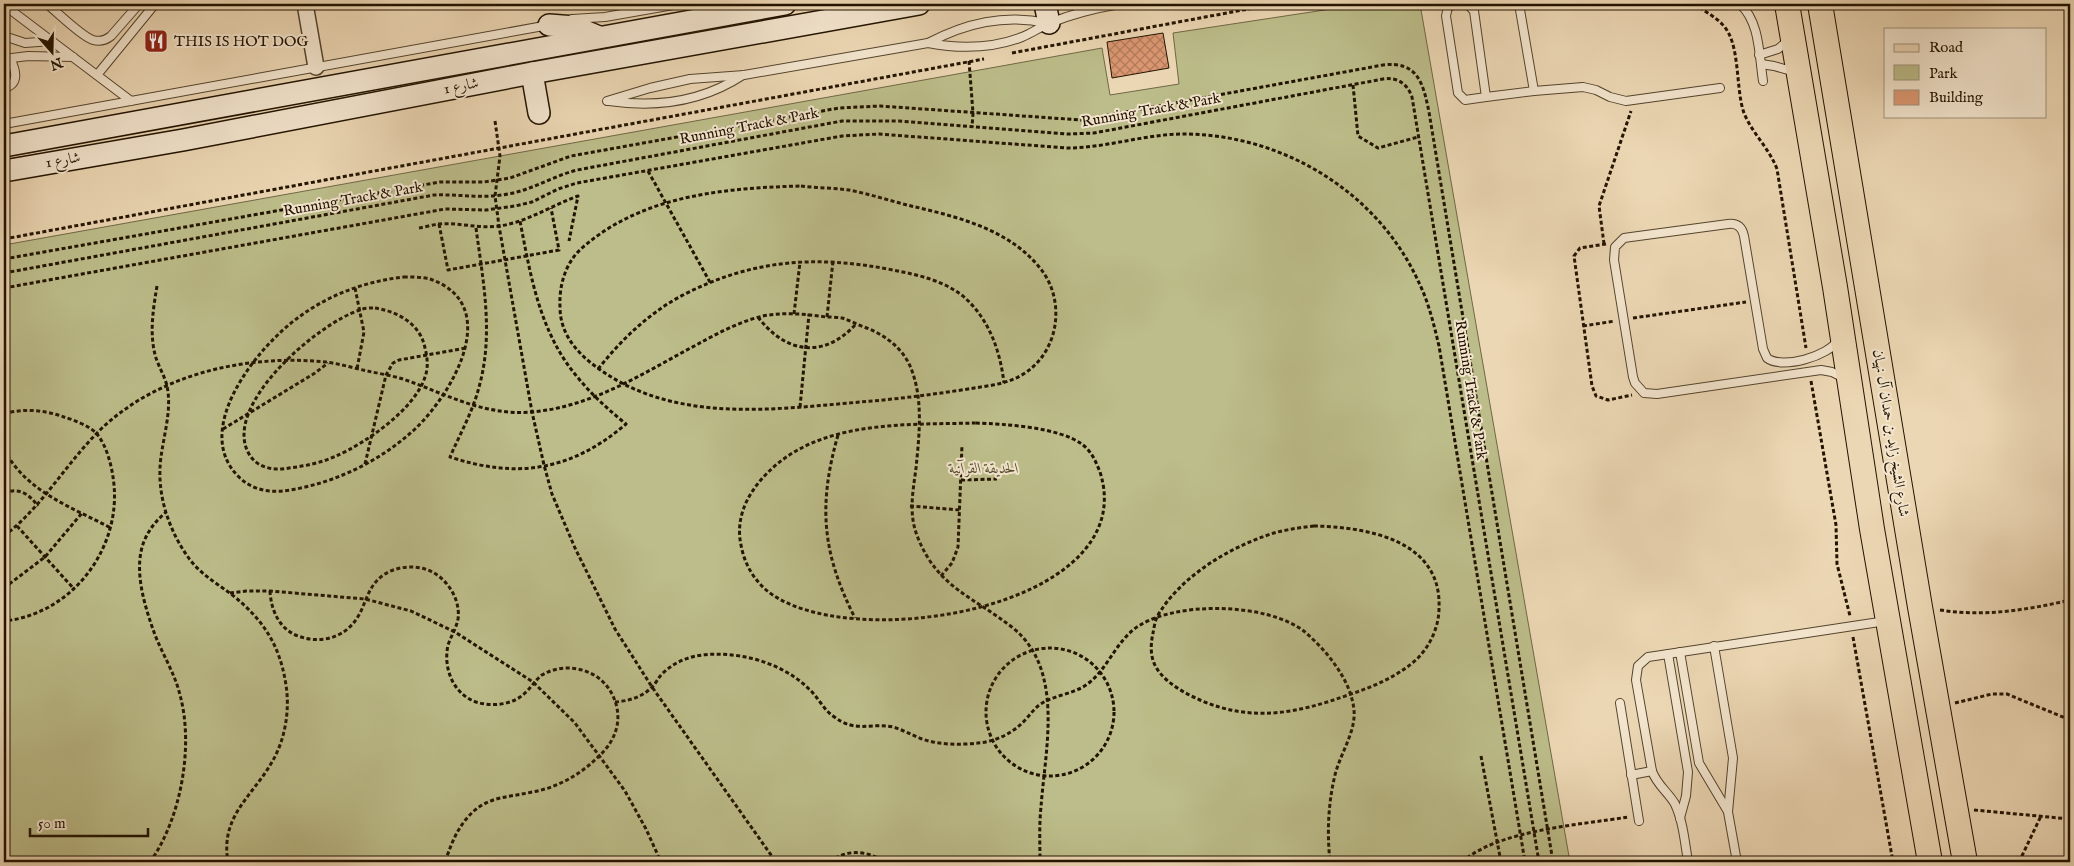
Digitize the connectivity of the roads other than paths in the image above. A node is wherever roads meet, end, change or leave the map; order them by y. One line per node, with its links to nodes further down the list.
1 (47, 4): 21 (lane)
2 (139, 4): 21 (lane)
3 (155, 4): 26 (lane)
4 (304, 4): 31 (street)
5 (678, 4): 19 (lane)
6 (785, 4): 23 (street, شارع 1)
7 (919, 4): 32 (street, شارع 1)
8 (1120, 4): 18 (lane)
9 (1456, 4): 40 (lane)
10 (1466, 4): 40 (lane)
11 (1519, 4): 39 (lane)
12 (1740, 4): 27 (lane)
13 (1787, 4): 22 (main road)
14 (1820, 4): 49 (main road, شارع الشيخ زايد بن حمدان آل نهيان)
15 (2069, 4): 17 (lane)
16 (4, 5): 24 (lane)
17 (2070, 10)
18 (1047, 14): 25 (lane); 25 (lane)
19 (549, 25): 23 (street); 31 (lane)
20 (4, 36): 24 (lane)
21 (112, 36): 26 (lane)
22 (1792, 37): 27 (lane); 33 (main road)
23 (599, 38): 44 (street, شارع 1)
24 (52, 41): 28 (lane)
25 (928, 43): 35 (lane)
26 (122, 45): 34 (lane)
27 (1759, 55): 30 (lane)
28 (73, 57): 29 (lane); 34 (lane)
29 (7, 58): 37 (lane)
30 (1761, 64): 33 (lane); 36 (lane)
31 (316, 68): 41 (lane)
32 (532, 73): 42 (street); 45 (street, شارع 1)
33 (1798, 74): 46 (main road)
34 (97, 75): 41 (lane)
35 (744, 75): 35 (lane)
36 (1764, 81)
37 (4, 88)
38 (1720, 88): 39 (lane)
39 (1534, 90): 40 (lane)
40 (1486, 97)
41 (131, 101): 43 (lane)
42 (539, 113)
43 (4, 124)
44 (4, 146)
45 (4, 170)
46 (1835, 287): 47 (main road); 49 (main road)
47 (1842, 334): 48 (main road); 48 (lane)
48 (1850, 384): 50 (main road)
49 (1920, 607): 65 (main road, شارع الشيخ زايد بن حمدان آل نهيان)
50 (1888, 620): 51 (lane); 54 (main road)
51 (1714, 646): 52 (lane); 58 (lane)
52 (1680, 652): 53 (lane); 58 (lane)
53 (1668, 654): 56 (lane); 60 (lane)
54 (1896, 660): 63 (main road); 64 (main road)
55 (1620, 703): 57 (lane)
56 (1652, 771): 57 (lane); 60 (lane)
57 (1632, 775): 59 (lane)
58 (1728, 812): 62 (lane)
59 (1639, 818)
60 (1680, 818): 61 (lane)
61 (1688, 862)
62 (1737, 862)
63 (1930, 862)
64 (1950, 862)
65 (1964, 862)

